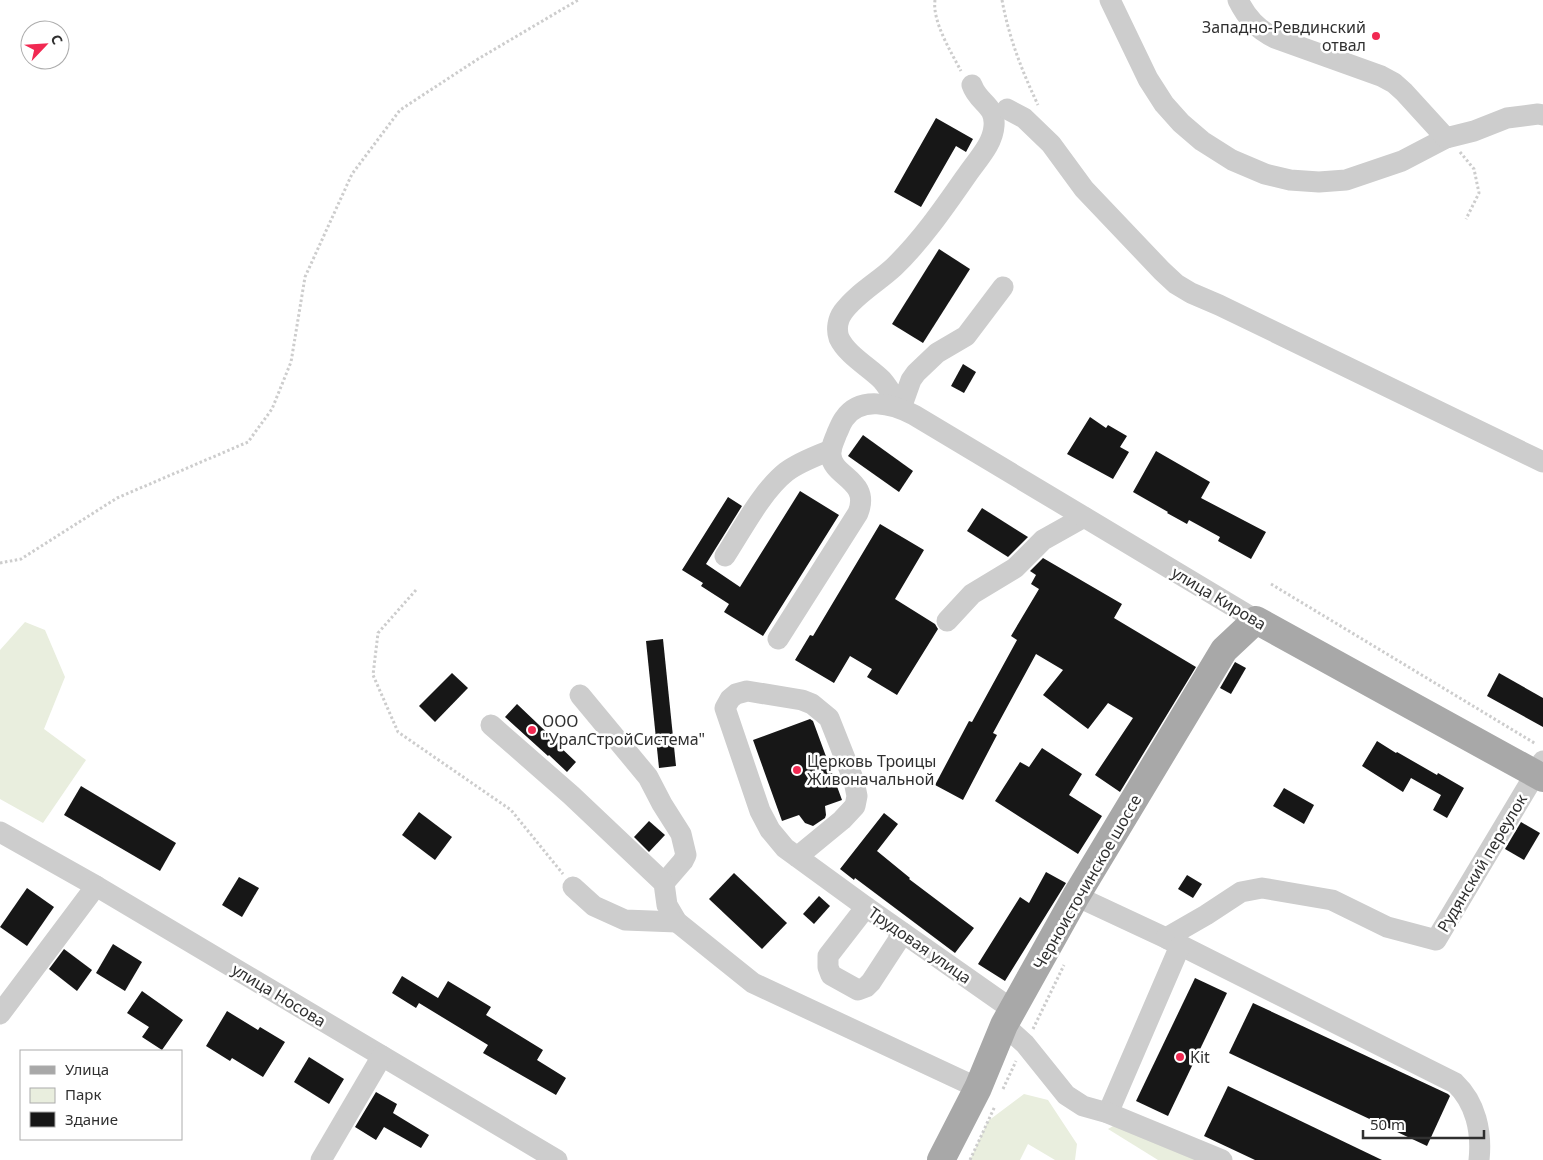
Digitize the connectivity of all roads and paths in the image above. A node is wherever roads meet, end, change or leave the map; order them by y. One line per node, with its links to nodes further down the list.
1 (578, 0): 18 (path)
2 (935, 0): 6 (path)
3 (1002, 0): 8 (path)
4 (1110, 0): 10 (street)
5 (1238, 0): 10 (street)
6 (972, 85): 13 (street)
7 (1008, 108): 15 (street)
8 (1042, 112)
9 (1543, 115): 10 (street)
10 (1446, 138): 11 (path)
11 (1466, 220)
12 (1003, 287): 13 (street)
13 (901, 408): 14 (street); 16 (street, улица Кирова)
14 (831, 450): 17 (street); 23 (street)
15 (1543, 462)
16 (1084, 517): 21 (street, улица Кирова); 22 (street)
17 (725, 556)
18 (0, 563)
19 (1271, 584): 26 (path)
20 (416, 590): 31 (path)
21 (1256, 620): 26 (main road, улица Кирова); 32 (main road, Черноисточинское шоссе)
22 (947, 621)
23 (778, 639)
24 (580, 695): 29 (street)
25 (491, 725): 29 (street)
26 (1541, 765): 36 (street, Рудянский переулок)
27 (0, 832): 30 (street, улица Носова)
28 (797, 857): 28 (street, Трудовая улица); 33 (street, Трудовая улица)
29 (664, 883): 34 (street)
30 (96, 886): 38 (street); 41 (street, улица Носова)
31 (573, 886): 34 (street)
32 (1076, 896): 36 (street); 39 (main road, Черноисточинское шоссе)
33 (866, 907): 35 (street, Трудовая улица); 35 (street)
34 (677, 922): 42 (street)
35 (903, 934): 39 (street, Трудовая улица)
36 (1173, 942): 43 (street); 49 (street)
37 (1068, 957): 40 (path)
38 (0, 1014)
39 (1008, 1017): 40 (street, Трудовая улица); 42 (main road, Черноисточинское шоссе)
40 (1025, 1044): 42 (path); 43 (street, Трудовая улица)
41 (382, 1056): 44 (street); 45 (street, улица Носова)
42 (993, 1092): 46 (main road, Черноисточинское шоссе); 47 (path)
43 (1108, 1113): 48 (street, Трудовая улица)
44 (321, 1160)
45 (557, 1160)
46 (941, 1160)
47 (970, 1160)
48 (1222, 1160)
49 (1479, 1160)

